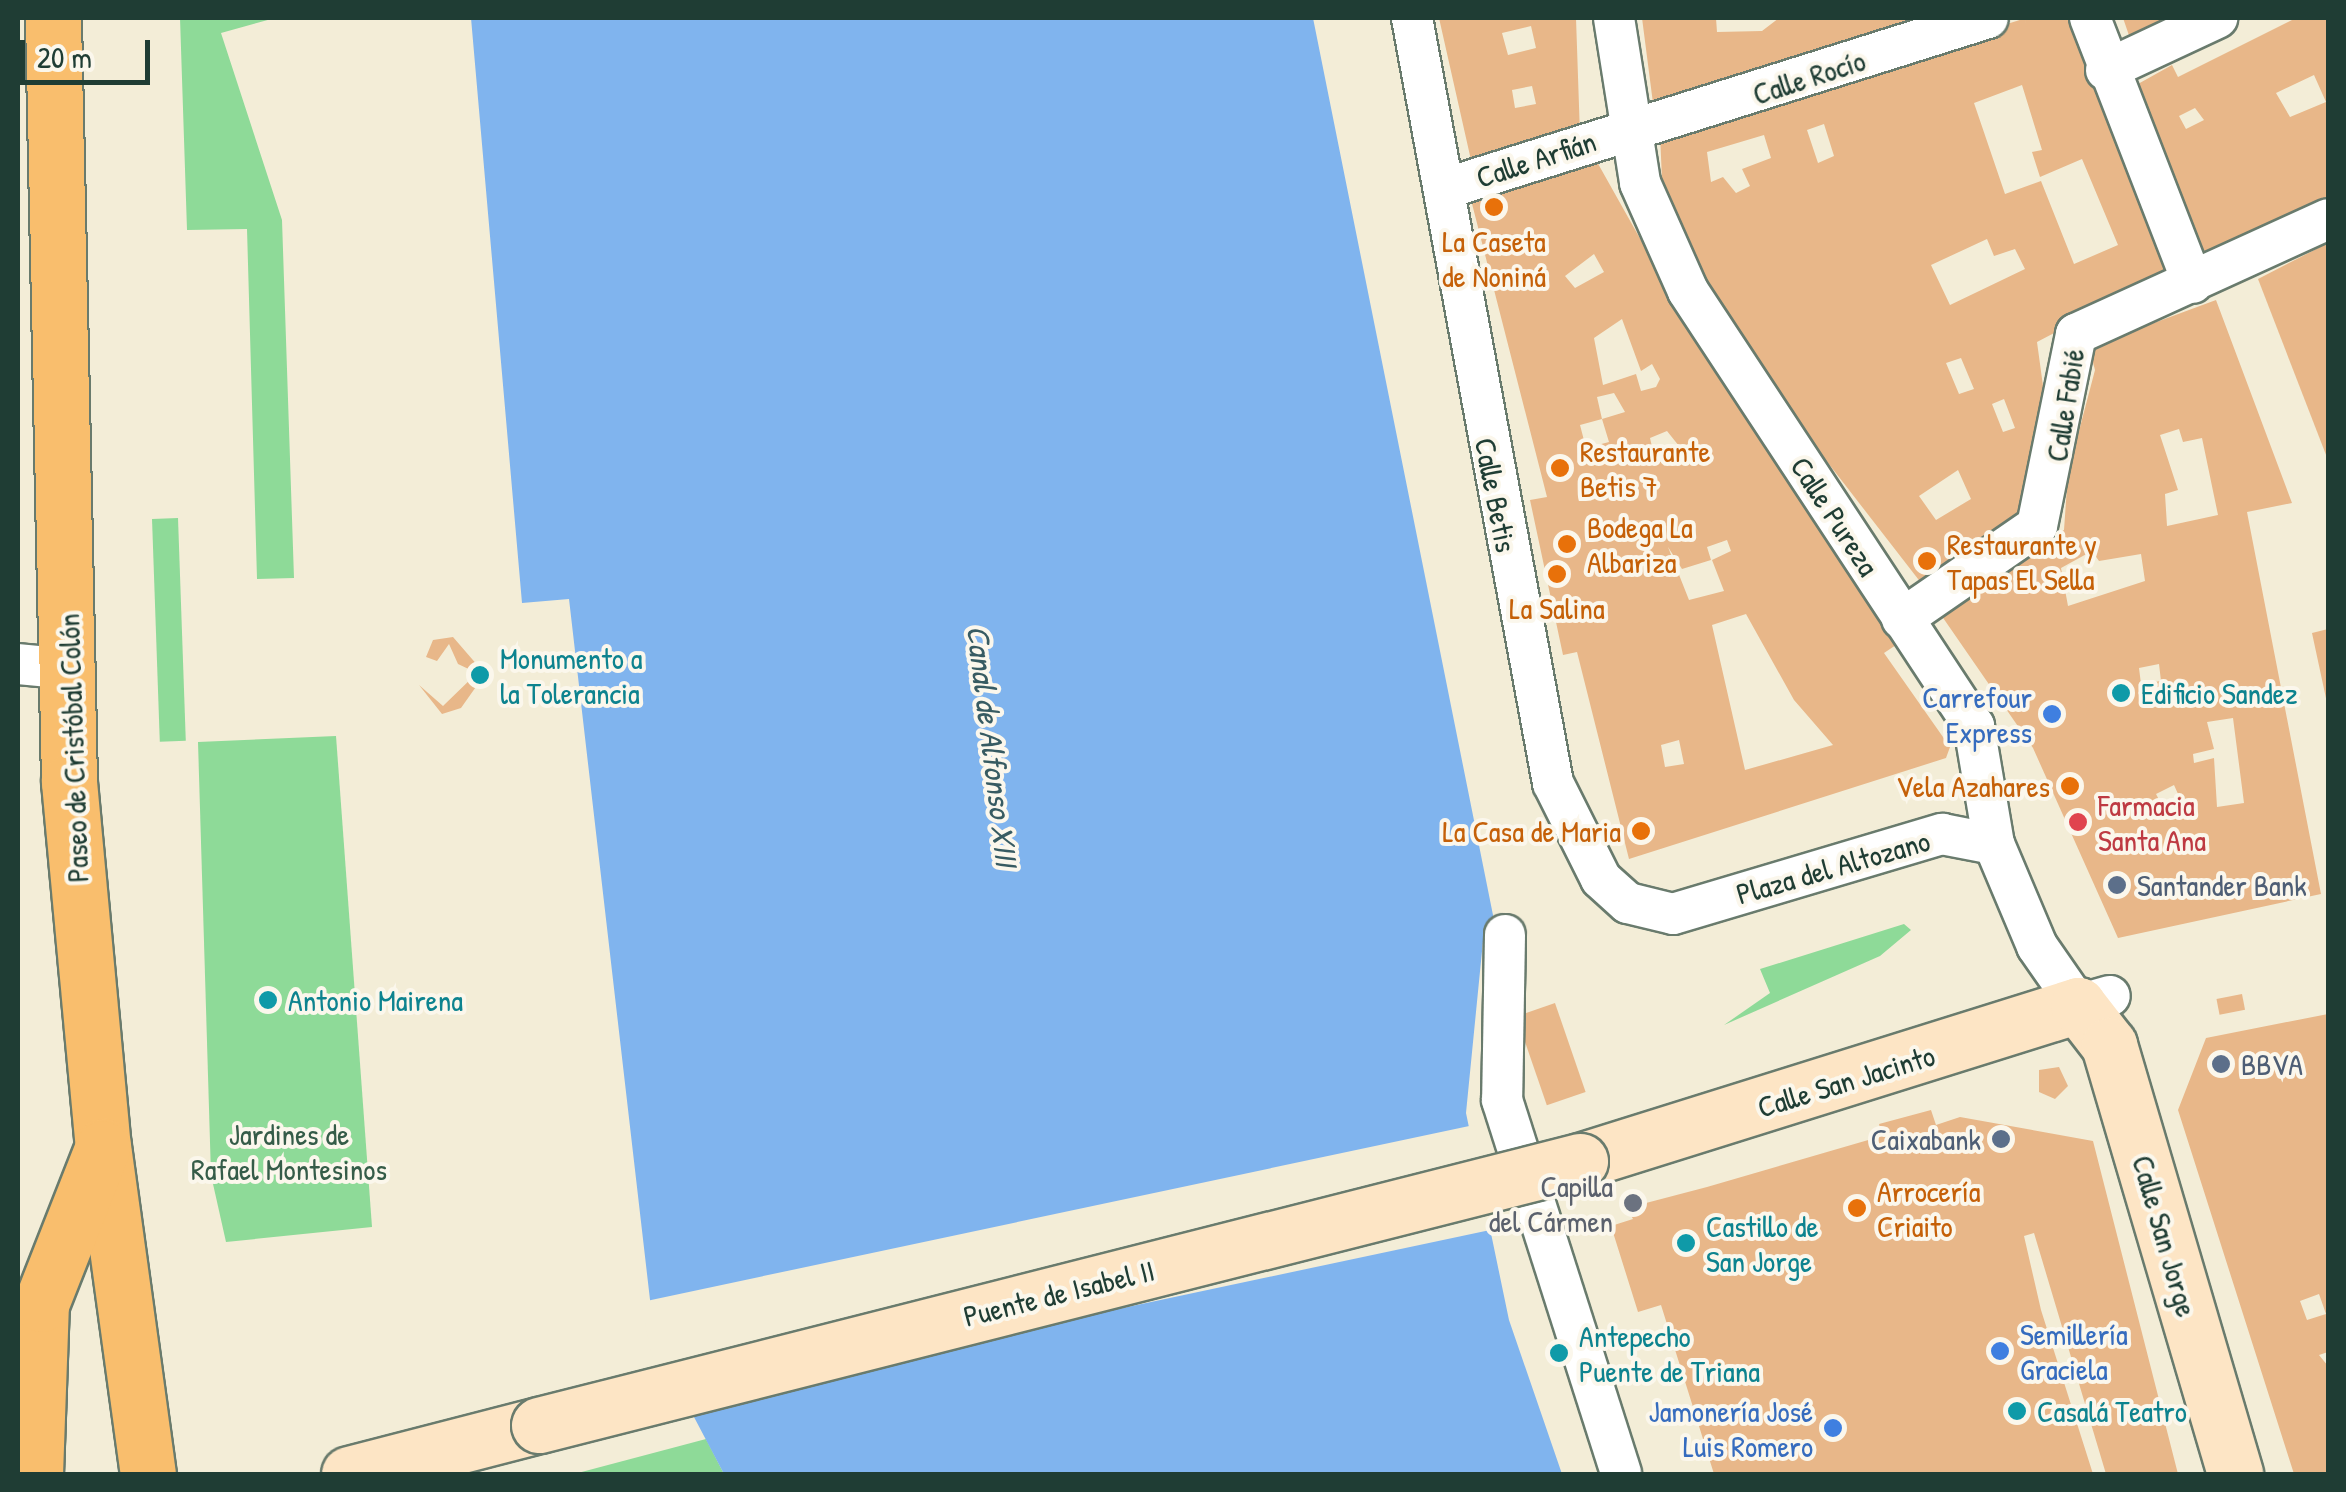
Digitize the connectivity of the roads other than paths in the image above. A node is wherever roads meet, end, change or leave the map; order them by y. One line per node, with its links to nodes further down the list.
1 (53, 18): 13 (main road, Paseo de Cristóbal Colón)
2 (1412, 18): 9 (street, Calle Betis)
3 (1614, 18): 8 (street, Calle Pureza)
4 (1988, 18): 8 (street, Calle Rocío)
5 (2090, 18): 7 (street)
6 (2216, 18): 7 (street)
7 (2106, 70): 11 (street)
8 (1628, 129): 9 (street, Calle Arfián); 12 (street, Calle Pureza)
9 (1444, 189): 15 (street, Calle Betis)
10 (2328, 219): 11 (street, Calle Fabié)
11 (2217, 281): 12 (street, Calle Fabié)
12 (1902, 619): 14 (street, Calle Pureza)
13 (44, 666): 18 (main road, Paseo de Cristóbal Colón)
14 (1994, 844): 15 (street, Plaza del Altozano); 17 (street, Calle Pureza)
15 (1673, 914)
16 (1505, 935): 24 (street)
17 (2094, 1001): 19 (street, Calle San Jacinto); 25 (street, Calle San Jorge)
18 (103, 1146): 20 (main road); 22 (main road, Paseo de Cristóbal Colón)
19 (1580, 1160): 23 (street, Puente de Isabel II, bridge)
20 (29, 1306): 21 (main road)
21 (34, 1474)
22 (148, 1474)
23 (349, 1474)
24 (1621, 1474)
25 (2235, 1474)

